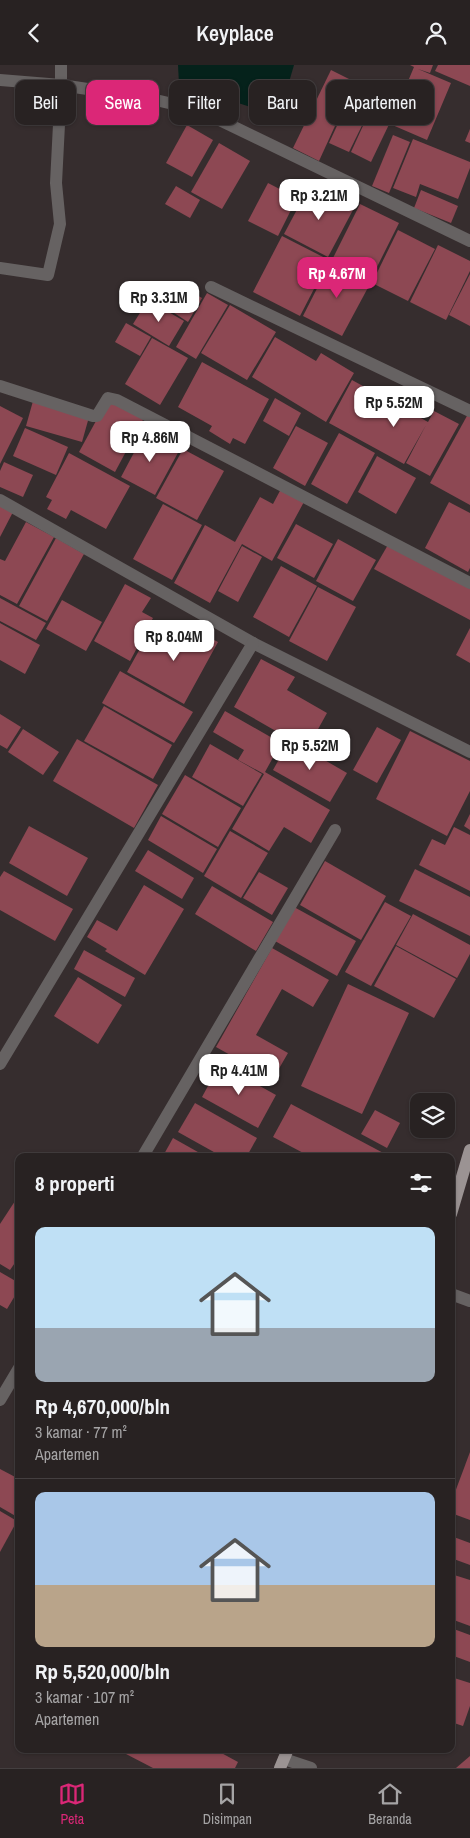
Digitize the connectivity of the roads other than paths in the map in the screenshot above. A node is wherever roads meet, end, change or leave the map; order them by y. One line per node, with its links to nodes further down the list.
1 (61, 65): 3 (street)
2 (0, 80): 4 (street)
3 (62, 80)
4 (15, 81)
5 (76, 87): 7 (street)
6 (60, 125): 8 (street)
7 (469, 239)
8 (0, 268)
9 (211, 287): 11 (street)
10 (0, 387): 13 (street)
11 (470, 411)
12 (0, 500): 14 (street)
13 (470, 583)
14 (252, 643): 15 (street); 17 (street)
15 (470, 752)
16 (335, 830): 19 (street)
17 (0, 1064)
18 (470, 1150): 20 (main road)
19 (145, 1153)
20 (455, 1201)
21 (455, 1295): 22 (street)
22 (470, 1301)
23 (15, 1375): 24 (street)
24 (0, 1400)
25 (284, 1759): 26 (street)
26 (311, 1768)

